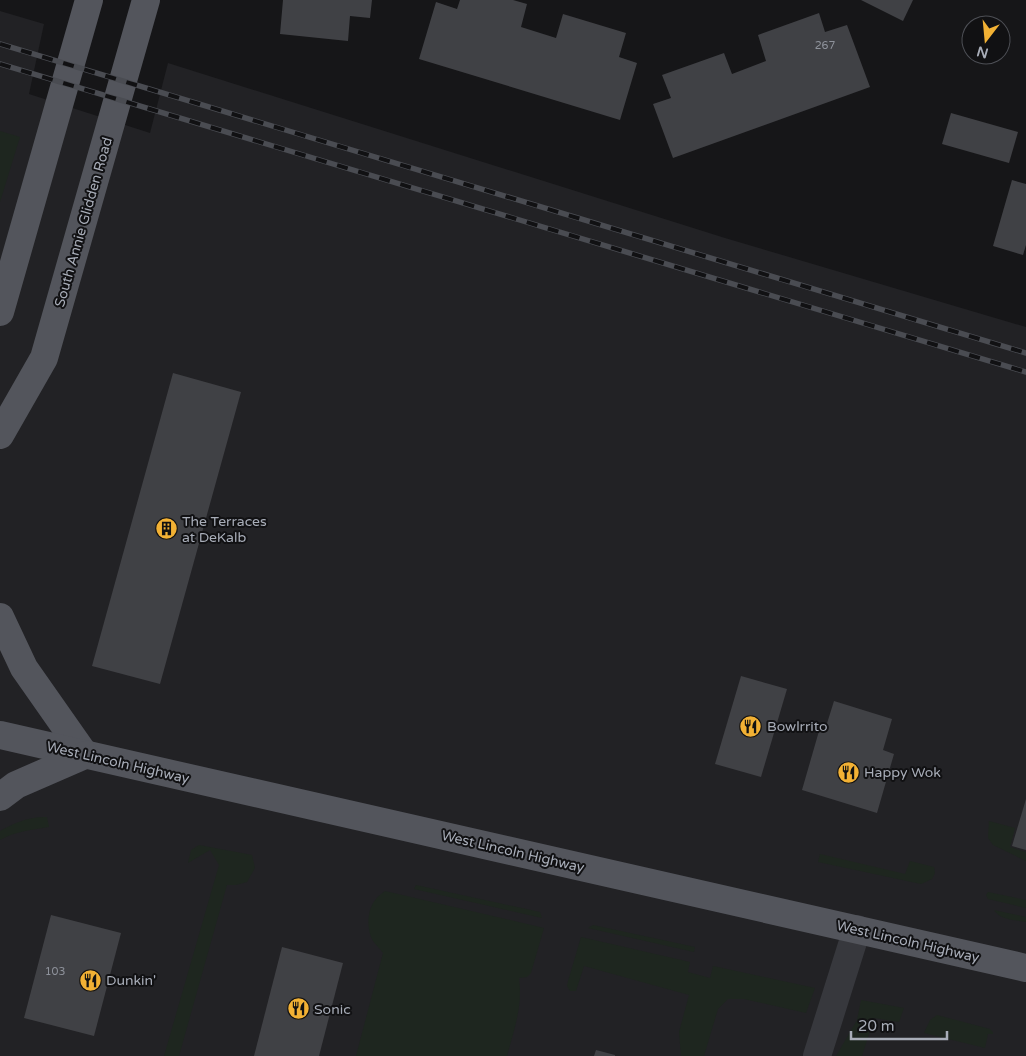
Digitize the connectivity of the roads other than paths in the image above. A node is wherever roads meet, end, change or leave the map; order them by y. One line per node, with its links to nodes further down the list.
1 (89, 0): 3 (main road)
2 (146, 0): 4 (main road, South Annie Glidden Road)
3 (0, 312)
4 (0, 435)
5 (0, 616): 7 (main road)
6 (0, 735): 7 (main road, West Lincoln Highway)
7 (85, 755): 8 (main road); 9 (main road, West Lincoln Highway)
8 (0, 797)
9 (857, 929): 10 (main road, West Lincoln Highway); 11 (lane)
10 (1026, 968)
11 (817, 1056)

